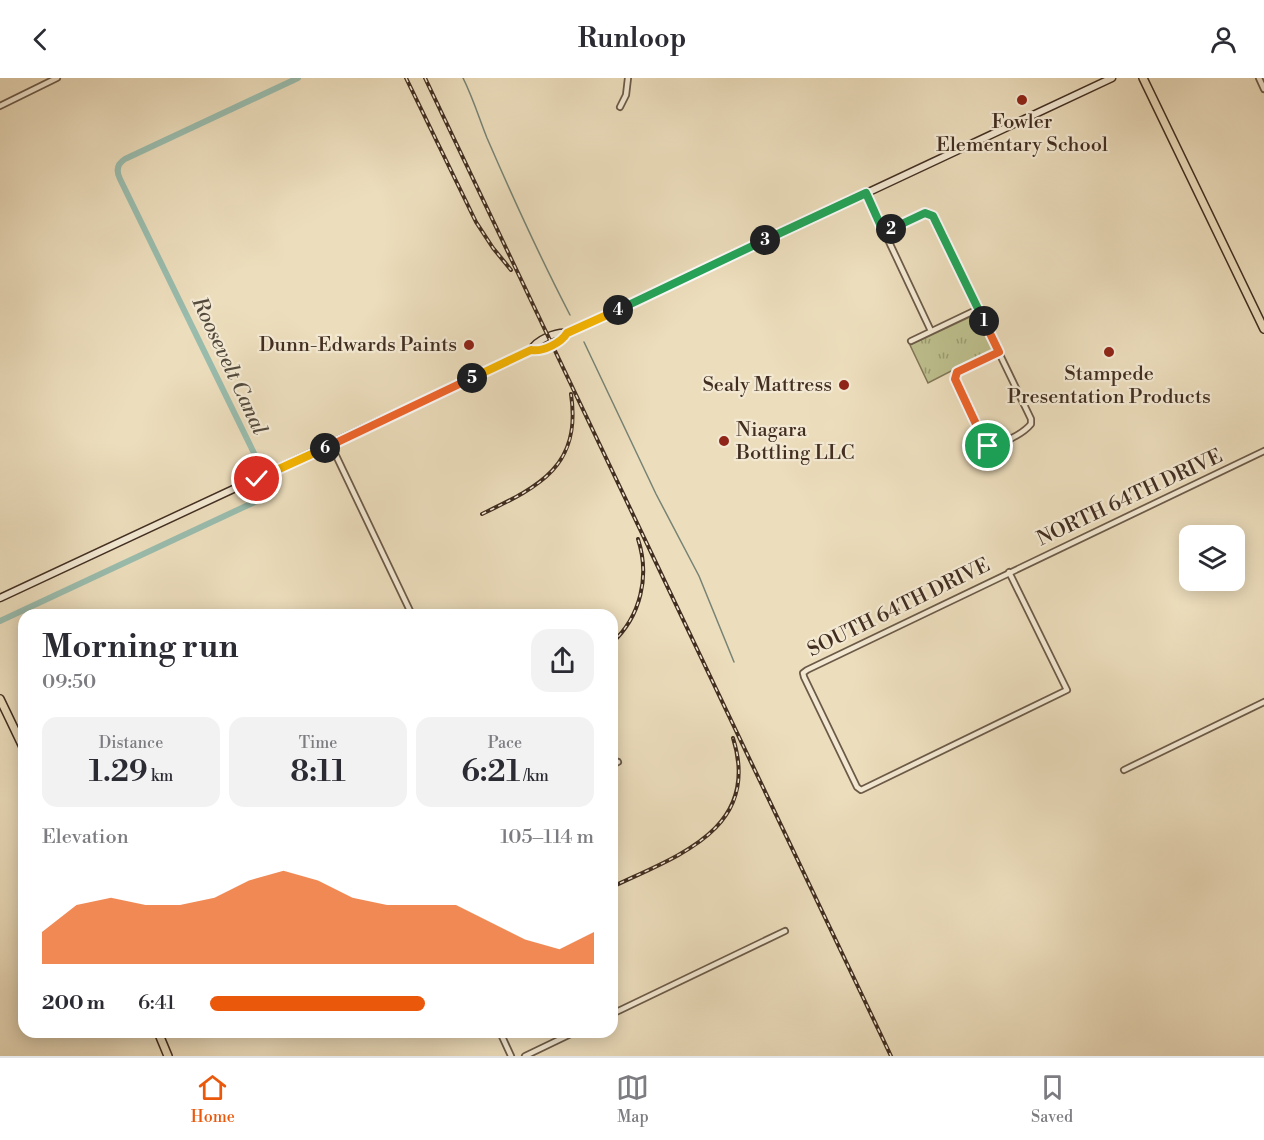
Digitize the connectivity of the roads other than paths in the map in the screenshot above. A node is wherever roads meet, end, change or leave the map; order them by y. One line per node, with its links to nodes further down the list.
1 (57, 78): 7 (street)
2 (628, 78): 8 (street)
3 (1112, 78): 9 (main road)
4 (1143, 78): 12 (main road)
5 (1259, 78): 6 (street)
6 (1264, 89)
7 (0, 106)
8 (620, 107)
9 (866, 193): 10 (street); 16 (main road)
10 (884, 233): 11 (street); 13 (street)
11 (978, 309): 13 (street); 15 (street)
12 (1264, 329)
13 (931, 331): 14 (street)
14 (910, 341)
15 (999, 352): 15 (street)
16 (331, 445): 19 (main road); 20 (street)
17 (1264, 451): 18 (street, NORTH 64TH DRIVE)
18 (1009, 572): 18 (street, SOUTH 64TH DRIVE)
19 (0, 598)
20 (409, 609)
21 (0, 699): 23 (main road)
22 (1264, 702): 24 (street)
23 (18, 736)
24 (1124, 770)
25 (785, 931): 26 (street)
26 (618, 1011)
27 (160, 1038): 30 (main road)
28 (503, 1038): 31 (street)
29 (562, 1038): 32 (street)
30 (168, 1056)
31 (512, 1056)
32 (525, 1056)

